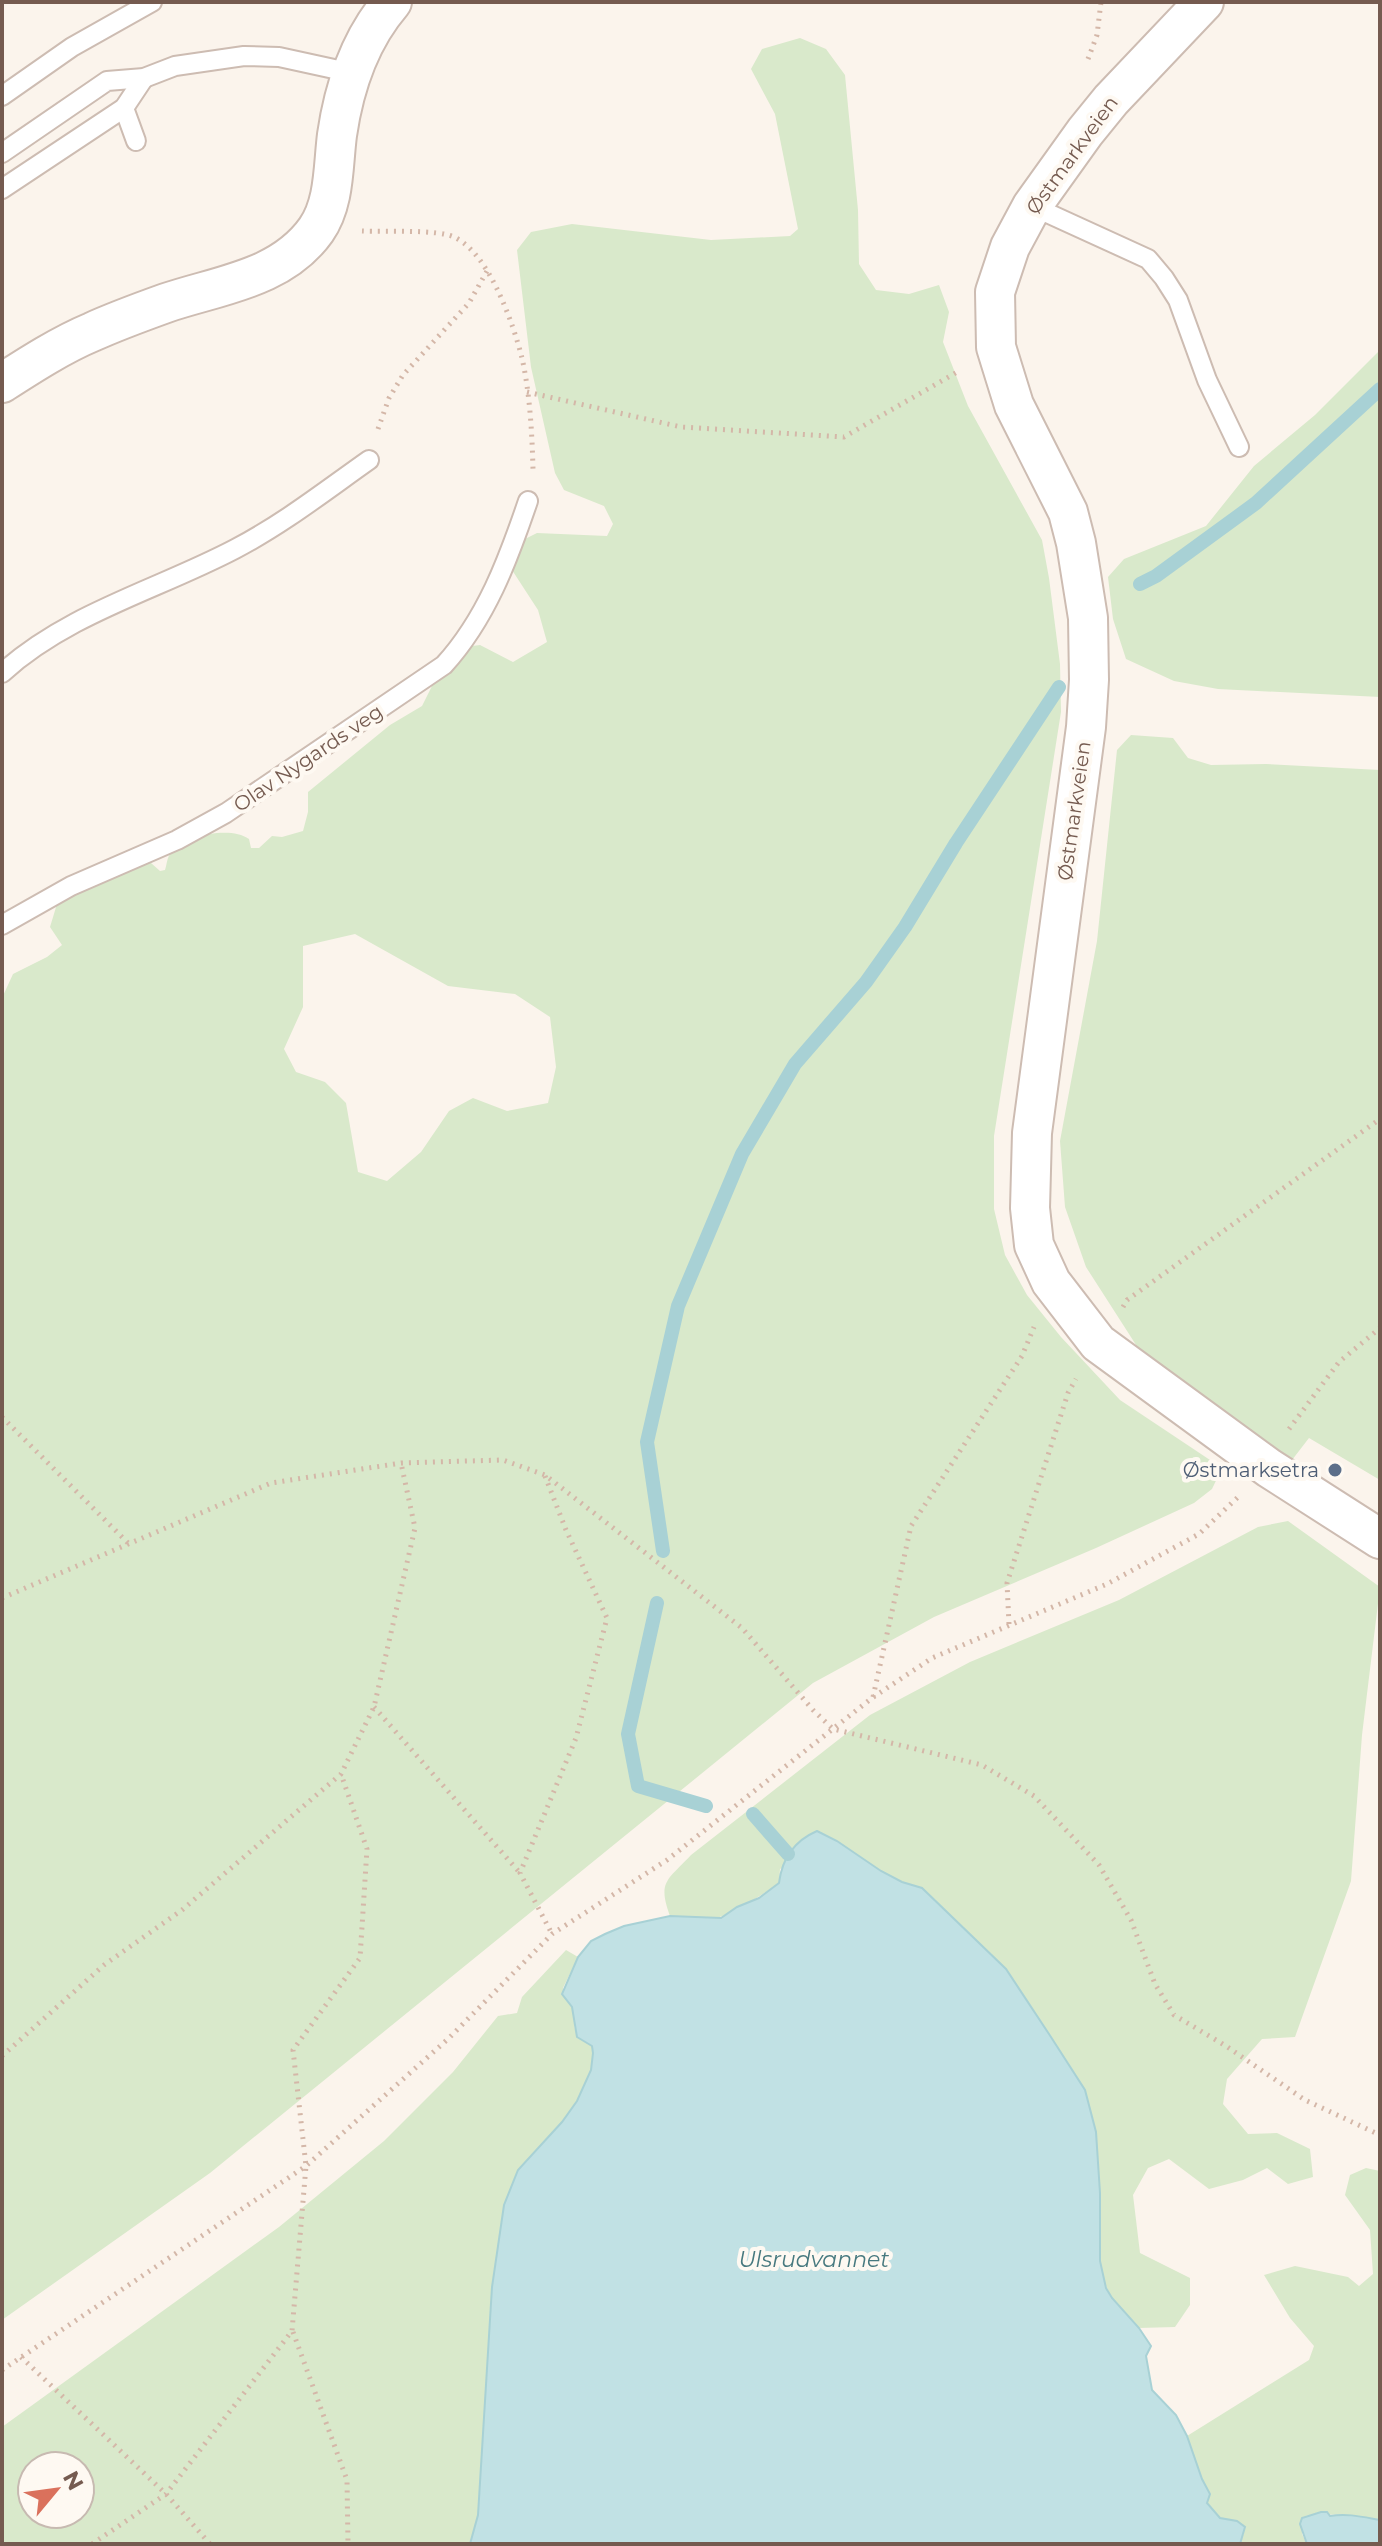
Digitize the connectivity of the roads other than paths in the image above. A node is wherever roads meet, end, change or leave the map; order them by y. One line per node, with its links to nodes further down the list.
1 (152, 2): 6 (lane)
2 (392, 2): 4 (street)
3 (1204, 2): 11 (street, Østmarkveien)
4 (350, 75): 5 (lane); 12 (street)
5 (144, 78): 7 (lane); 9 (lane)
6 (2, 96)
7 (124, 108): 8 (lane); 10 (lane)
8 (136, 141)
9 (2, 153)
10 (2, 189)
11 (1032, 206): 13 (lane); 18 (street, Østmarkveien)
12 (2, 383)
13 (1239, 447)
14 (369, 460): 16 (lane)
15 (528, 501): 17 (lane, Olav Nygards veg)
16 (2, 673)
17 (2, 925)
18 (1380, 1539)

